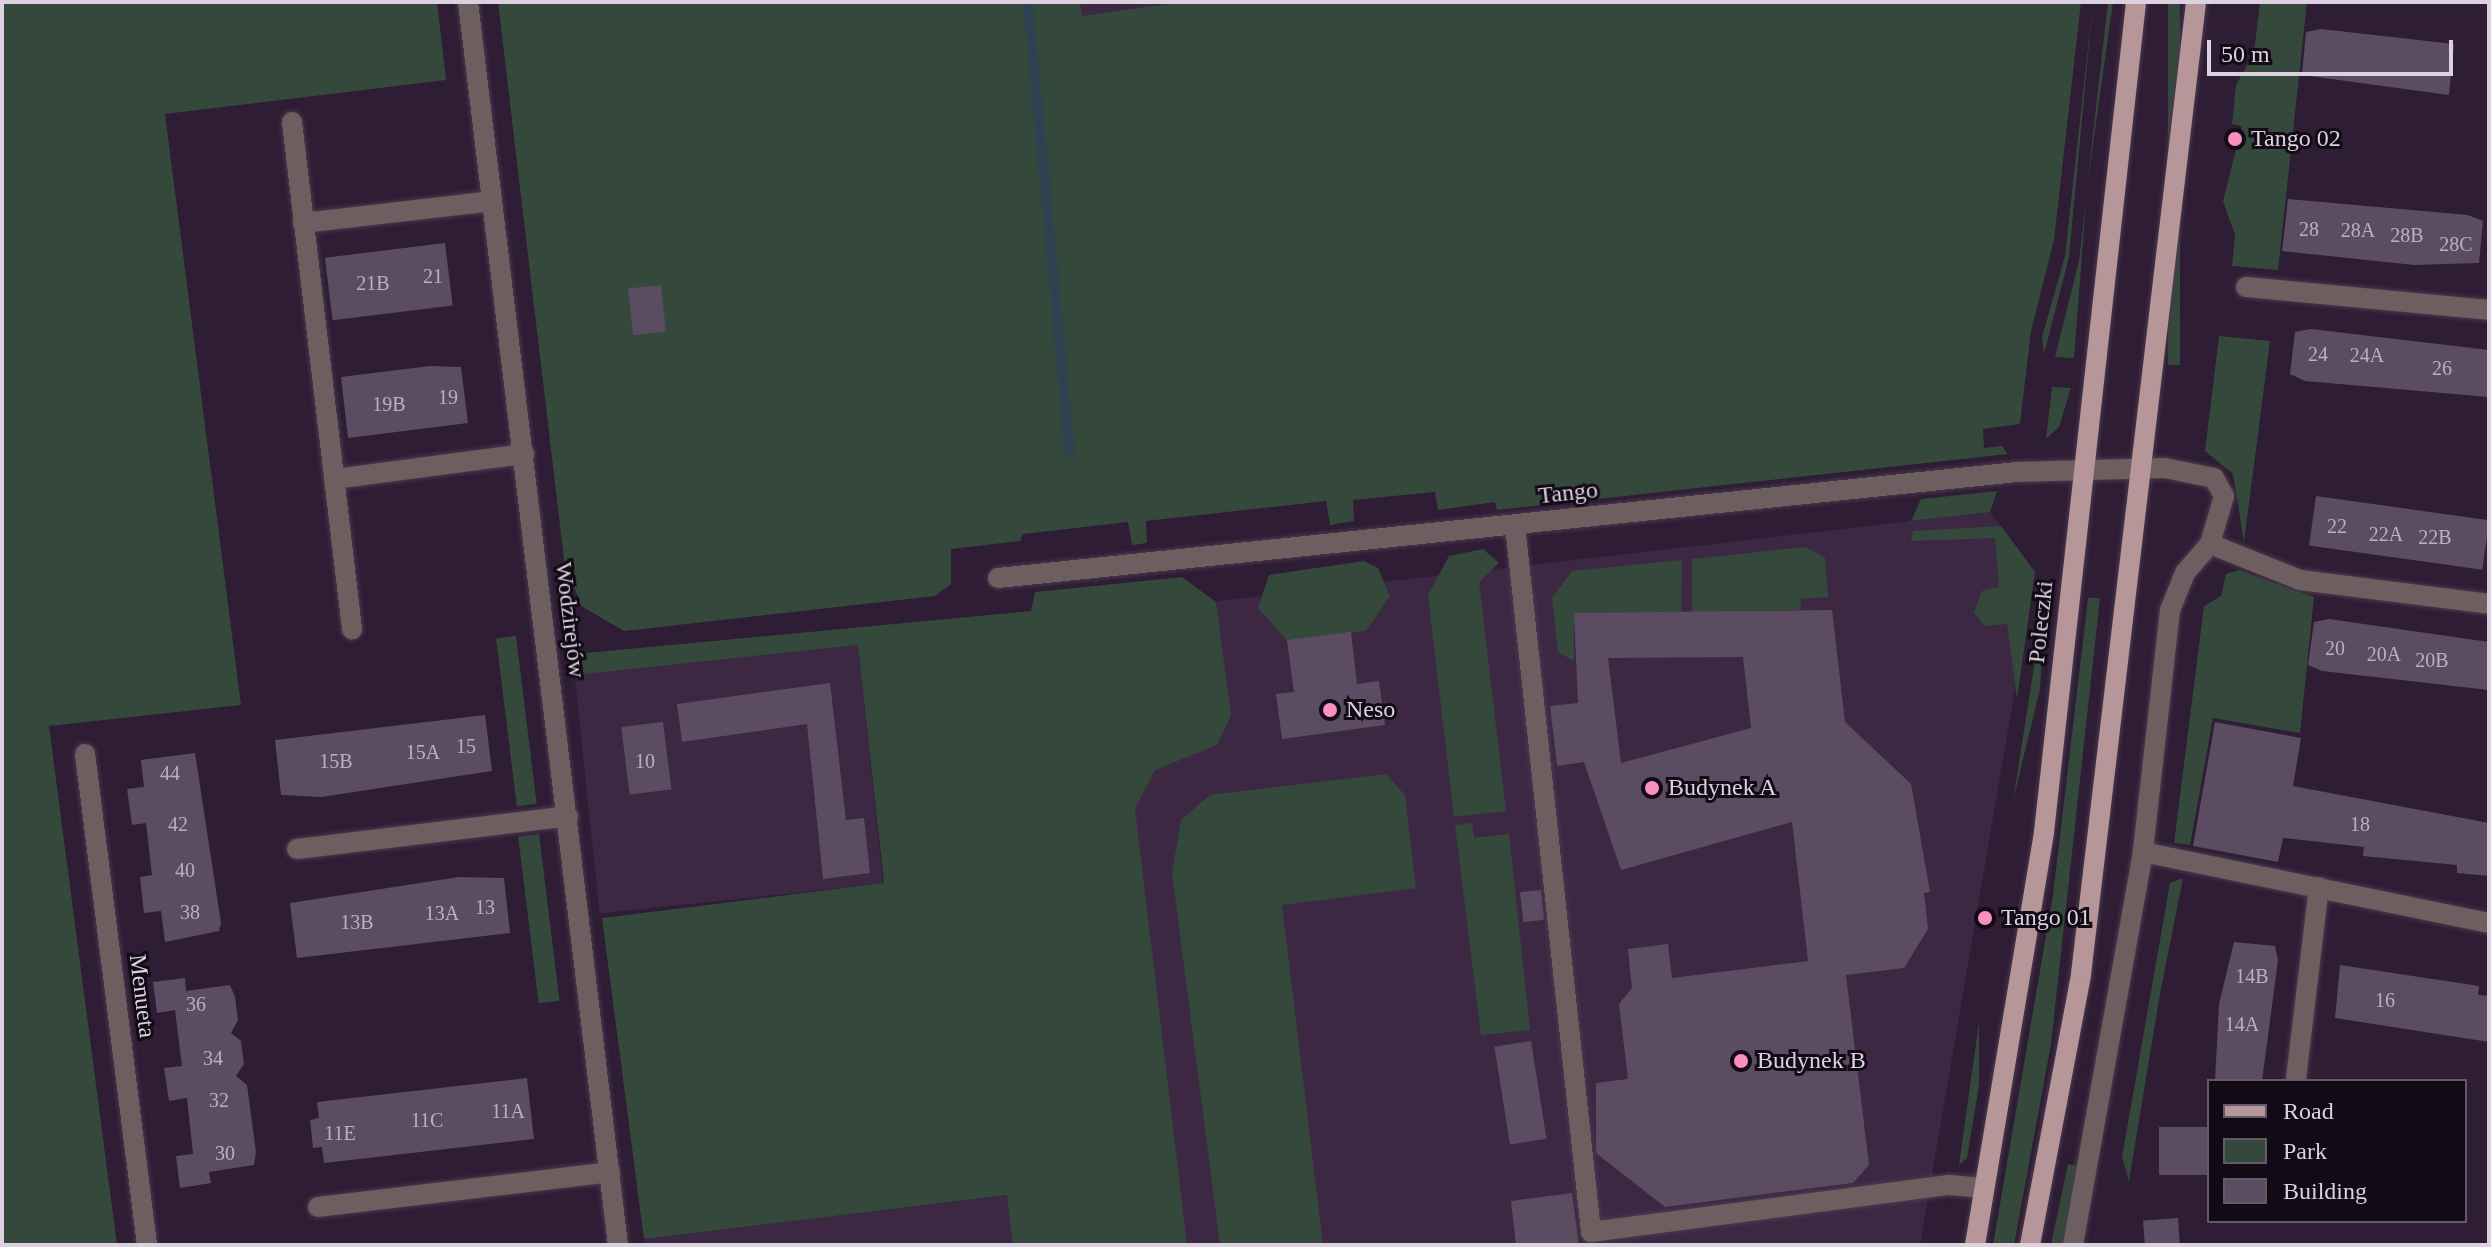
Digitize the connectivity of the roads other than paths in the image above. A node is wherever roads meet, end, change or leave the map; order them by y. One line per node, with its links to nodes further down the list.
1 (468, 2): 5 (street, Wodzirejów)
2 (2136, 2): 10 (main road, Poleczki)
3 (2196, 2): 11 (main road)
4 (292, 122): 6 (street)
5 (492, 201): 6 (street); 9 (street, Wodzirejów)
6 (303, 223): 12 (street)
7 (2246, 287): 8 (street)
8 (2489, 310)
9 (524, 454): 12 (street); 19 (street, Wodzirejów)
10 (2084, 468): 11 (street, Tango); 13 (street, Tango); 26 (main road, Poleczki)
11 (2144, 468): 14 (street); 31 (main road)
12 (334, 479): 17 (street)
13 (1515, 525): 15 (street, Tango); 26 (street)
14 (2210, 544): 16 (street); 21 (street)
15 (998, 578)
16 (2489, 604)
17 (352, 629)
18 (85, 754): 28 (street, Menueta)
19 (568, 816): 20 (street); 25 (street, Wodzirejów)
20 (297, 849)
21 (2143, 852): 22 (street); 32 (street)
22 (2319, 887): 23 (street); 24 (street)
23 (2489, 923)
24 (2296, 1079)
25 (610, 1172): 27 (street); 29 (street, Wodzirejów)
26 (1984, 1188): 30 (main road, Poleczki)
27 (318, 1207)
28 (147, 1245)
29 (618, 1245)
30 (1975, 1245)
31 (2030, 1245)
32 (2073, 1245)

